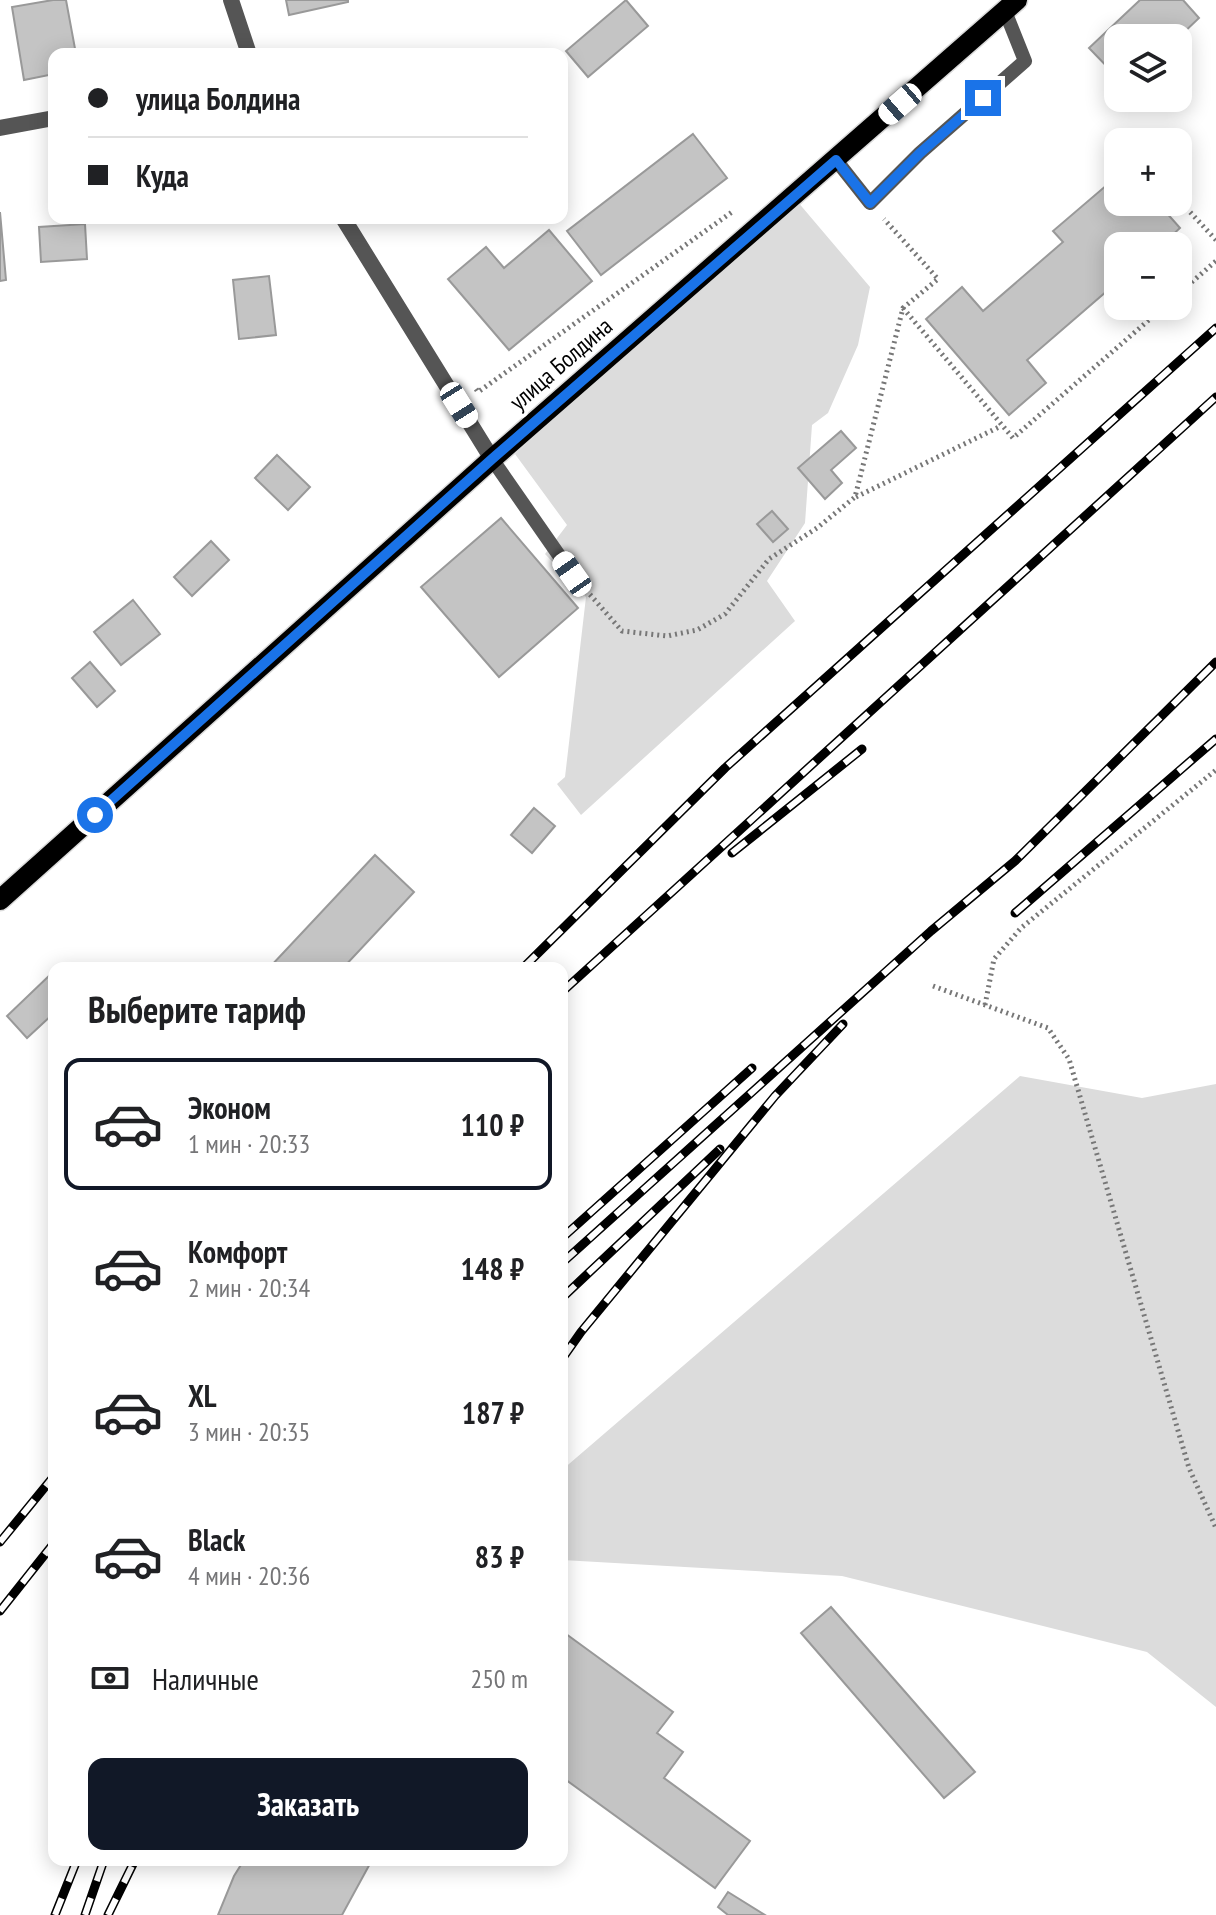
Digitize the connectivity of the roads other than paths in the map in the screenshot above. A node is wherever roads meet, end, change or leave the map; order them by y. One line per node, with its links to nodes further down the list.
1 (231, 0): 3 (street)
2 (1011, 6): 6 (main road, улица Болдина); 6 (lane)
3 (247, 48)
4 (48, 119): 5 (street)
5 (0, 128)
6 (836, 160): 8 (main road, улица Болдина)
7 (347, 224): 8 (street)
8 (492, 459): 9 (lane); 10 (main road, улица Болдина)
9 (572, 574)
10 (0, 900)

